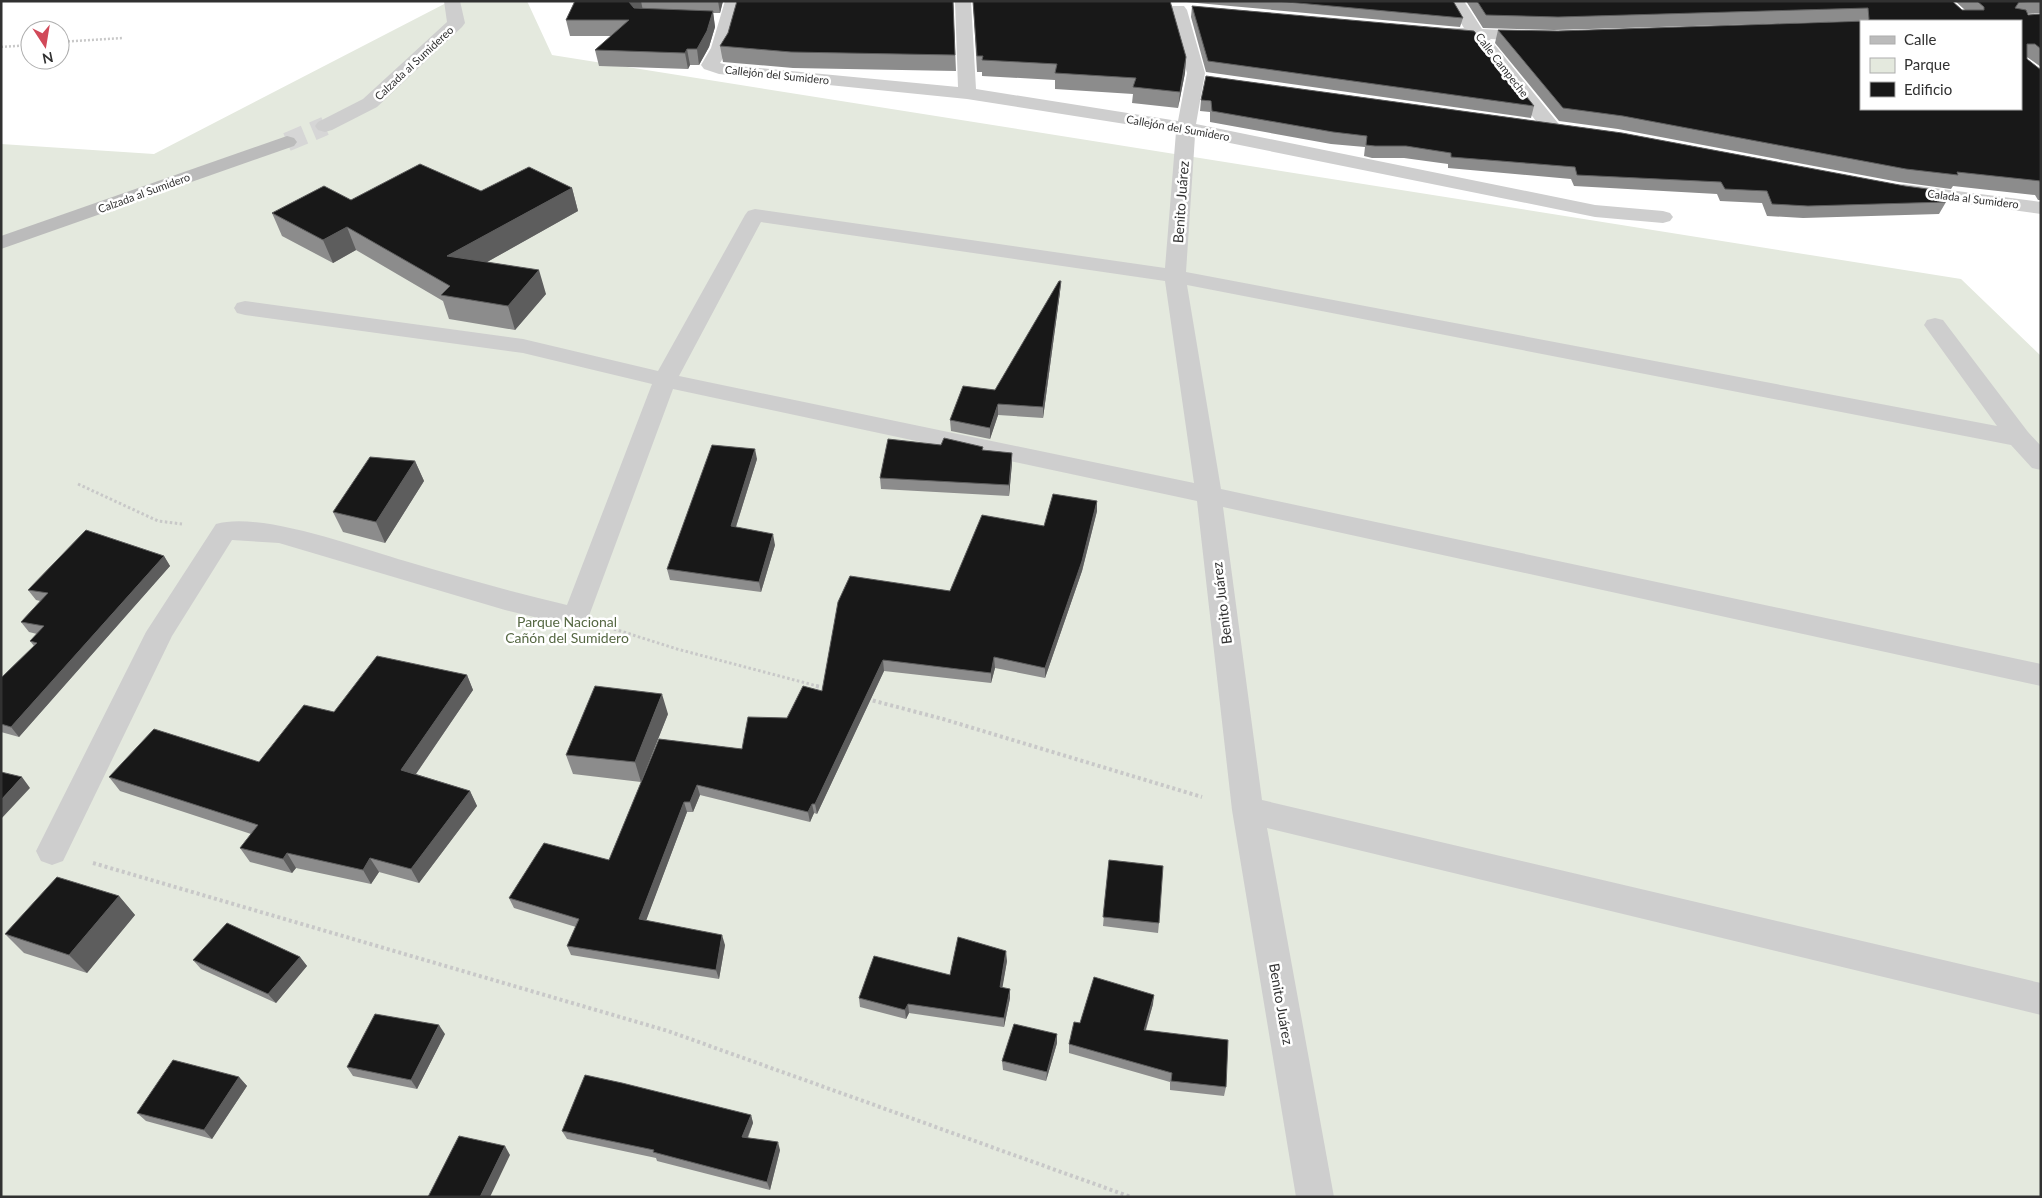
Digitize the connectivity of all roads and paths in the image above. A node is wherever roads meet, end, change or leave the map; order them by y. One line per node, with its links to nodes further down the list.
1 (452, 1): 17 (street, Calzada al Sumidereo)
2 (734, 1): 7 (street)
3 (963, 1): 15 (street)
4 (1455, 1): 9 (street, Calle Campeche)
5 (1178, 10): 18 (street, Benito Juárez)
6 (710, 19): 7 (street)
7 (728, 20): 15 (street, Callejón del Sumidero)
8 (1420, 30): 9 (street)
9 (1478, 35): 10 (street); 16 (street, Calle Campeche)
10 (1554, 37)
11 (122, 38): 12 (path)
12 (70, 41)
13 (20, 46): 14 (path)
14 (1, 47)
15 (967, 93): 18 (street, Callejón del Sumidero)
16 (1522, 123)
17 (326, 126)
18 (1186, 128): 22 (street, Callejón del Sumidero); 24 (street, Benito Juárez)
19 (287, 142): 23 (main road, Calzada al Sumidero)
20 (1881, 186): 21 (street, Calada al Sumidero)
21 (2041, 208)
22 (1663, 217)
23 (1, 243)
24 (1175, 276): 27 (street); 28 (street); 31 (street, Benito Juárez)
25 (244, 308): 27 (street)
26 (1935, 325): 28 (street)
27 (665, 380): 31 (street); 33 (street)
28 (2019, 438): 29 (street)
29 (2041, 462)
30 (78, 484): 32 (path)
31 (1209, 495): 34 (street); 37 (street, Benito Juárez)
32 (225, 530): 33 (street); 38 (street)
33 (576, 617): 35 (path)
34 (2041, 675)
35 (829, 689)
36 (857, 696): 37 (path)
37 (1248, 810): 39 (street); 41 (street, Benito Juárez)
38 (52, 851): 40 (path)
39 (2041, 999)
40 (1131, 1197)
41 (1315, 1197)

